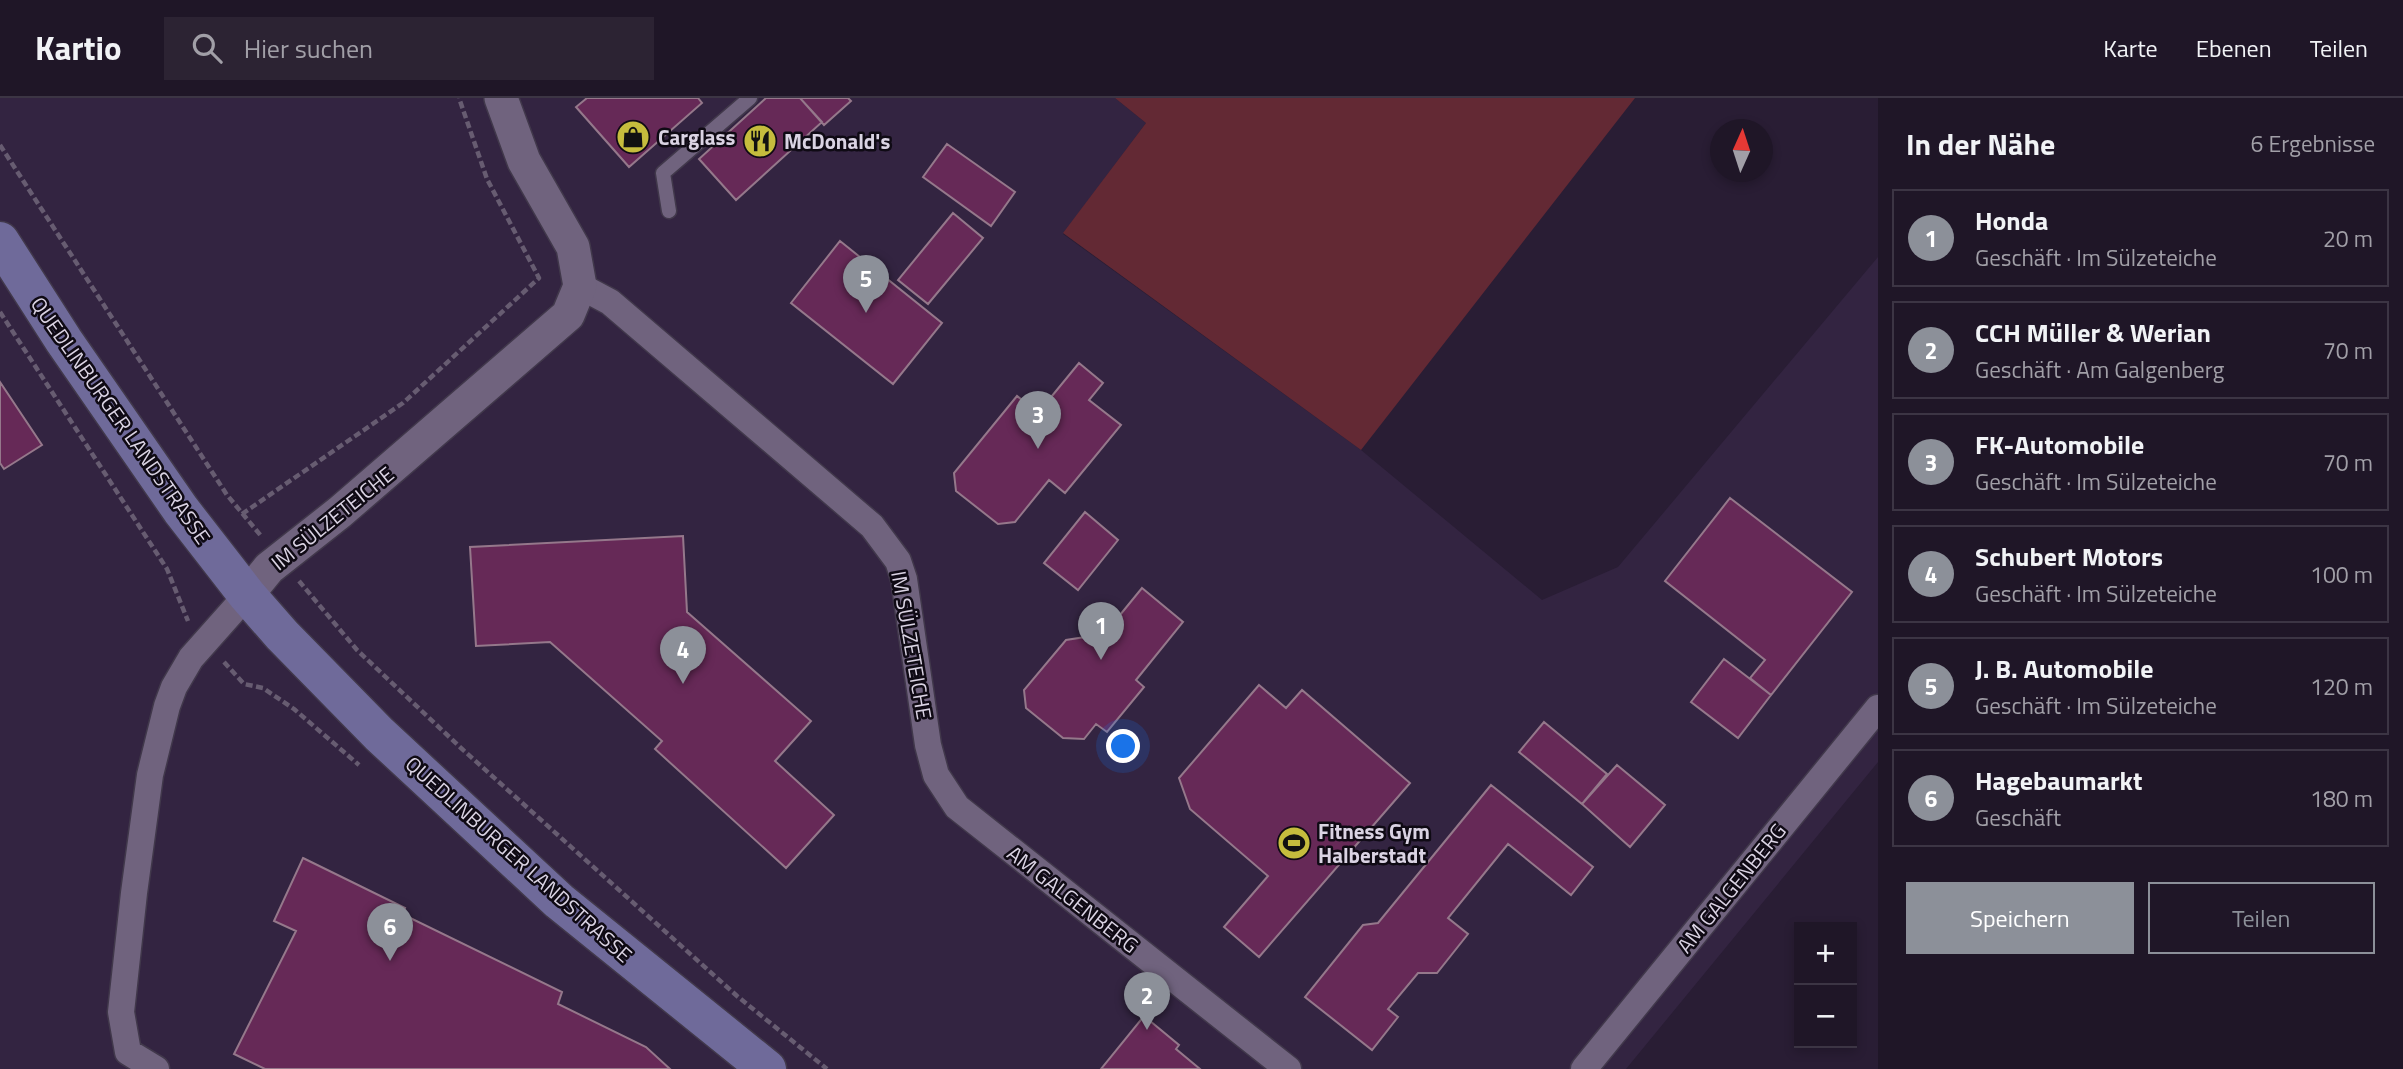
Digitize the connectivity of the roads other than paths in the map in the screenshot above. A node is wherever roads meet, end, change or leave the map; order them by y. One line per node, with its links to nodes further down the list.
1 (501, 98): 5 (street)
2 (750, 98): 3 (lane)
3 (669, 211)
4 (0, 241): 6 (main road, QUEDLINBURGER LANDSTRASSE)
5 (580, 286): 6 (street, IM SÜLZETEICHE); 8 (street, IM SÜLZETEICHE)
6 (247, 595): 9 (street, IM SÜLZETEICHE); 10 (main road, QUEDLINBURGER LANDSTRASSE)
7 (1878, 708): 12 (street, AM GALGENBERG)
8 (957, 807): 11 (street, AM GALGENBERG)
9 (156, 1069)
10 (767, 1069)
11 (1288, 1069)
12 (1584, 1069)

